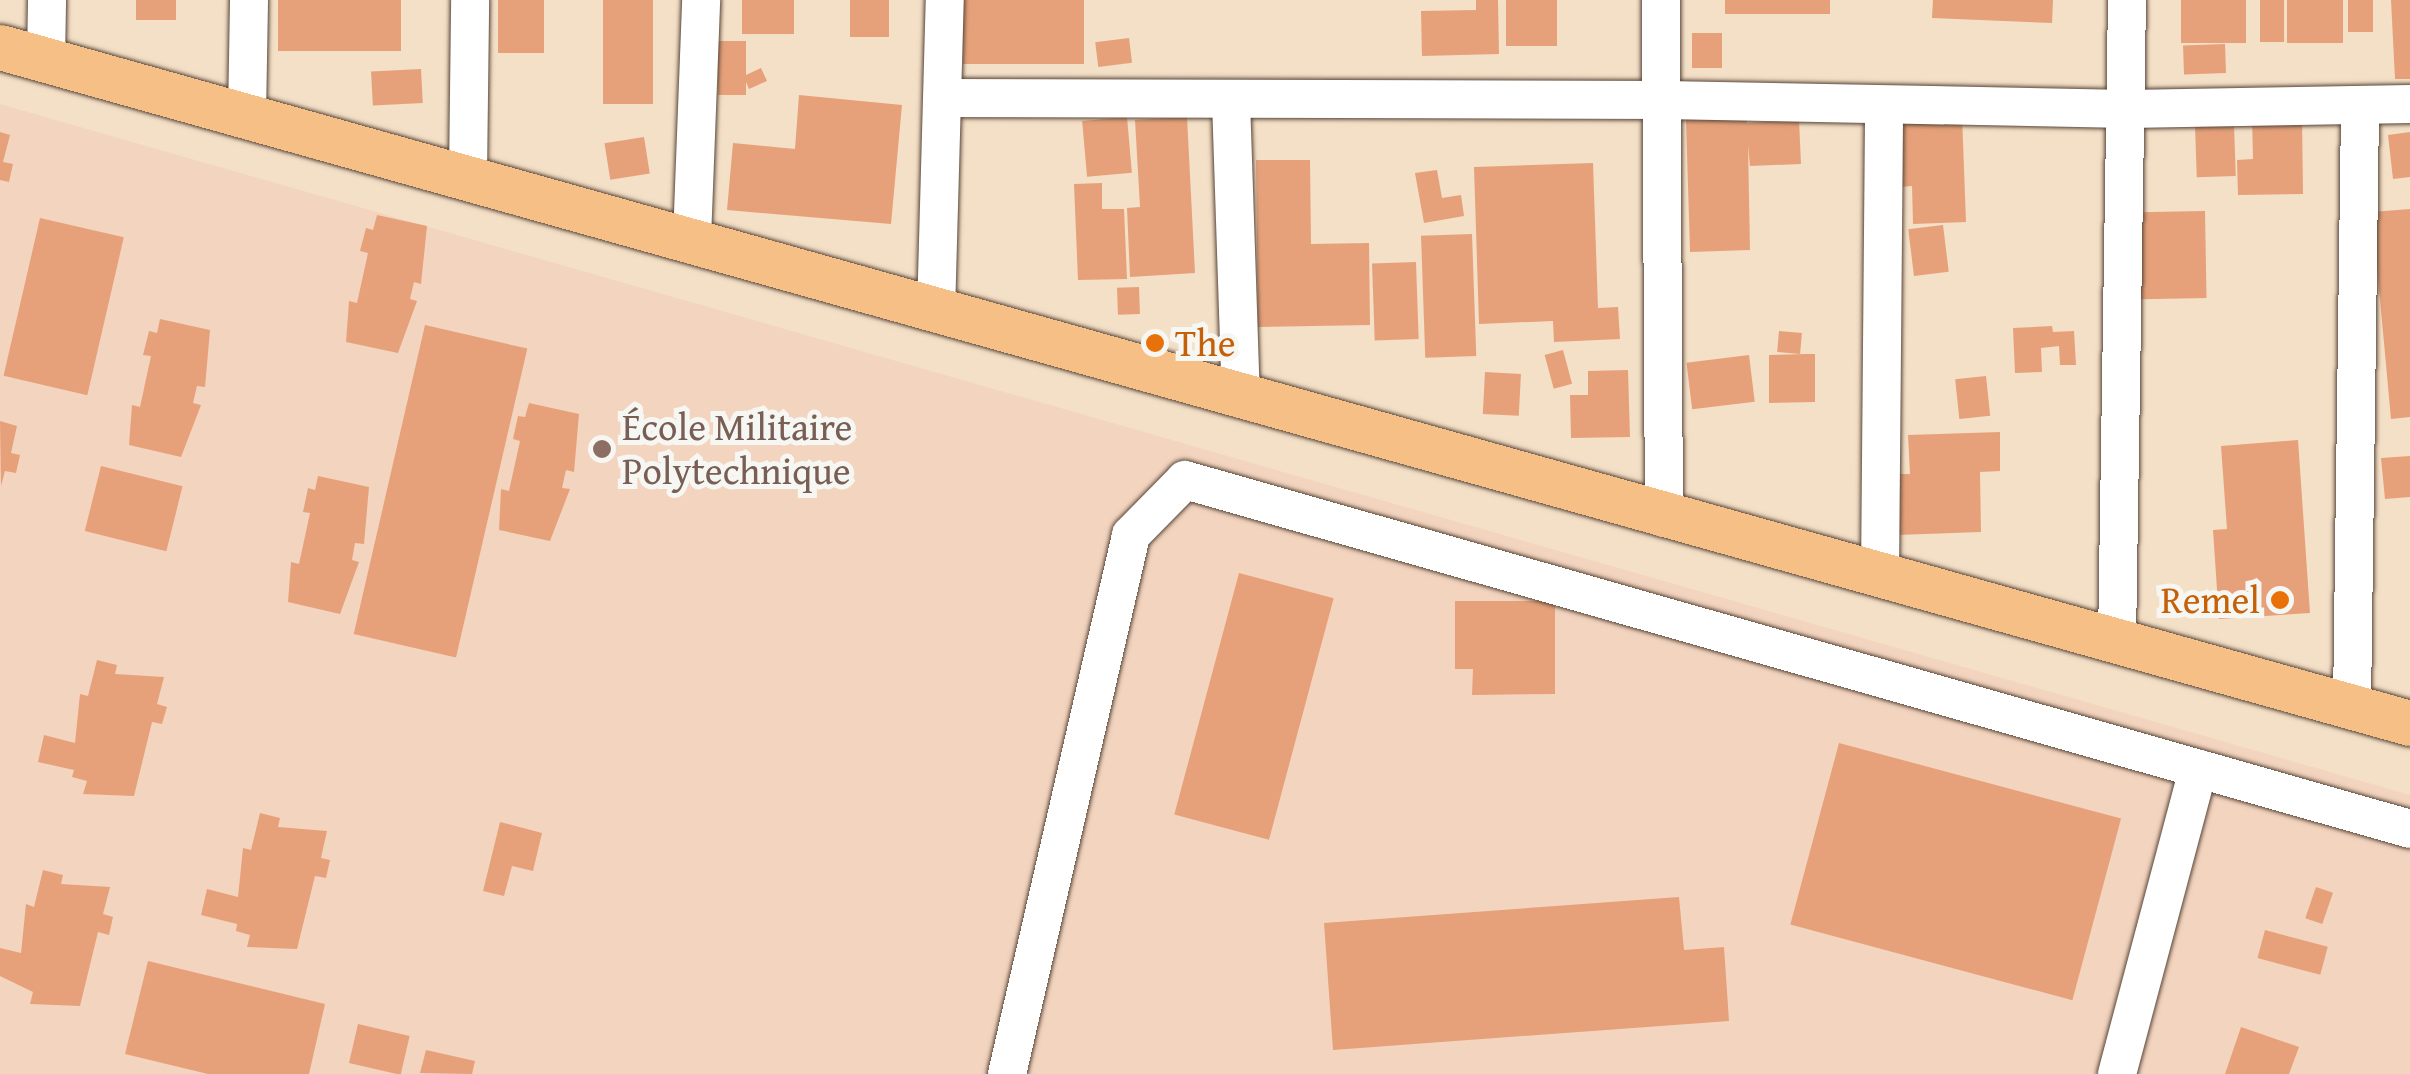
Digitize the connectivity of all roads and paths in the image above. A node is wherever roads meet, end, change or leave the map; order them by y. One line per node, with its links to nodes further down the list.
1 (47, 0): 9 (street)
2 (249, 0): 17 (street)
3 (470, 0): 18 (street)
4 (700, 0): 19 (street)
5 (945, 0): 10 (street)
6 (1661, 0): 12 (street)
7 (2127, 0): 16 (street)
8 (0, 48): 9 (main road)
9 (46, 60): 17 (main road)
10 (943, 98): 11 (street); 20 (street)
11 (1231, 100): 12 (street); 21 (street)
12 (1665, 100): 14 (street); 22 (street)
13 (2410, 104): 15 (street)
14 (1884, 106): 16 (street); 23 (street)
15 (2360, 106): 16 (street); 25 (street)
16 (2128, 110): 24 (street)
17 (247, 116): 18 (main road)
18 (468, 176): 19 (main road)
19 (692, 239): 20 (main road)
20 (936, 313): 21 (main road)
21 (1241, 399): 22 (main road)
22 (1664, 518): 23 (main road)
23 (1880, 576): 24 (main road)
24 (2117, 642): 25 (main road)
25 (2352, 706): 26 (main road)
26 (2410, 722)
27 (2198, 769): 28 (street); 29 (street); 30 (street)
28 (2410, 829)
29 (1006, 1074)
30 (2117, 1074)

